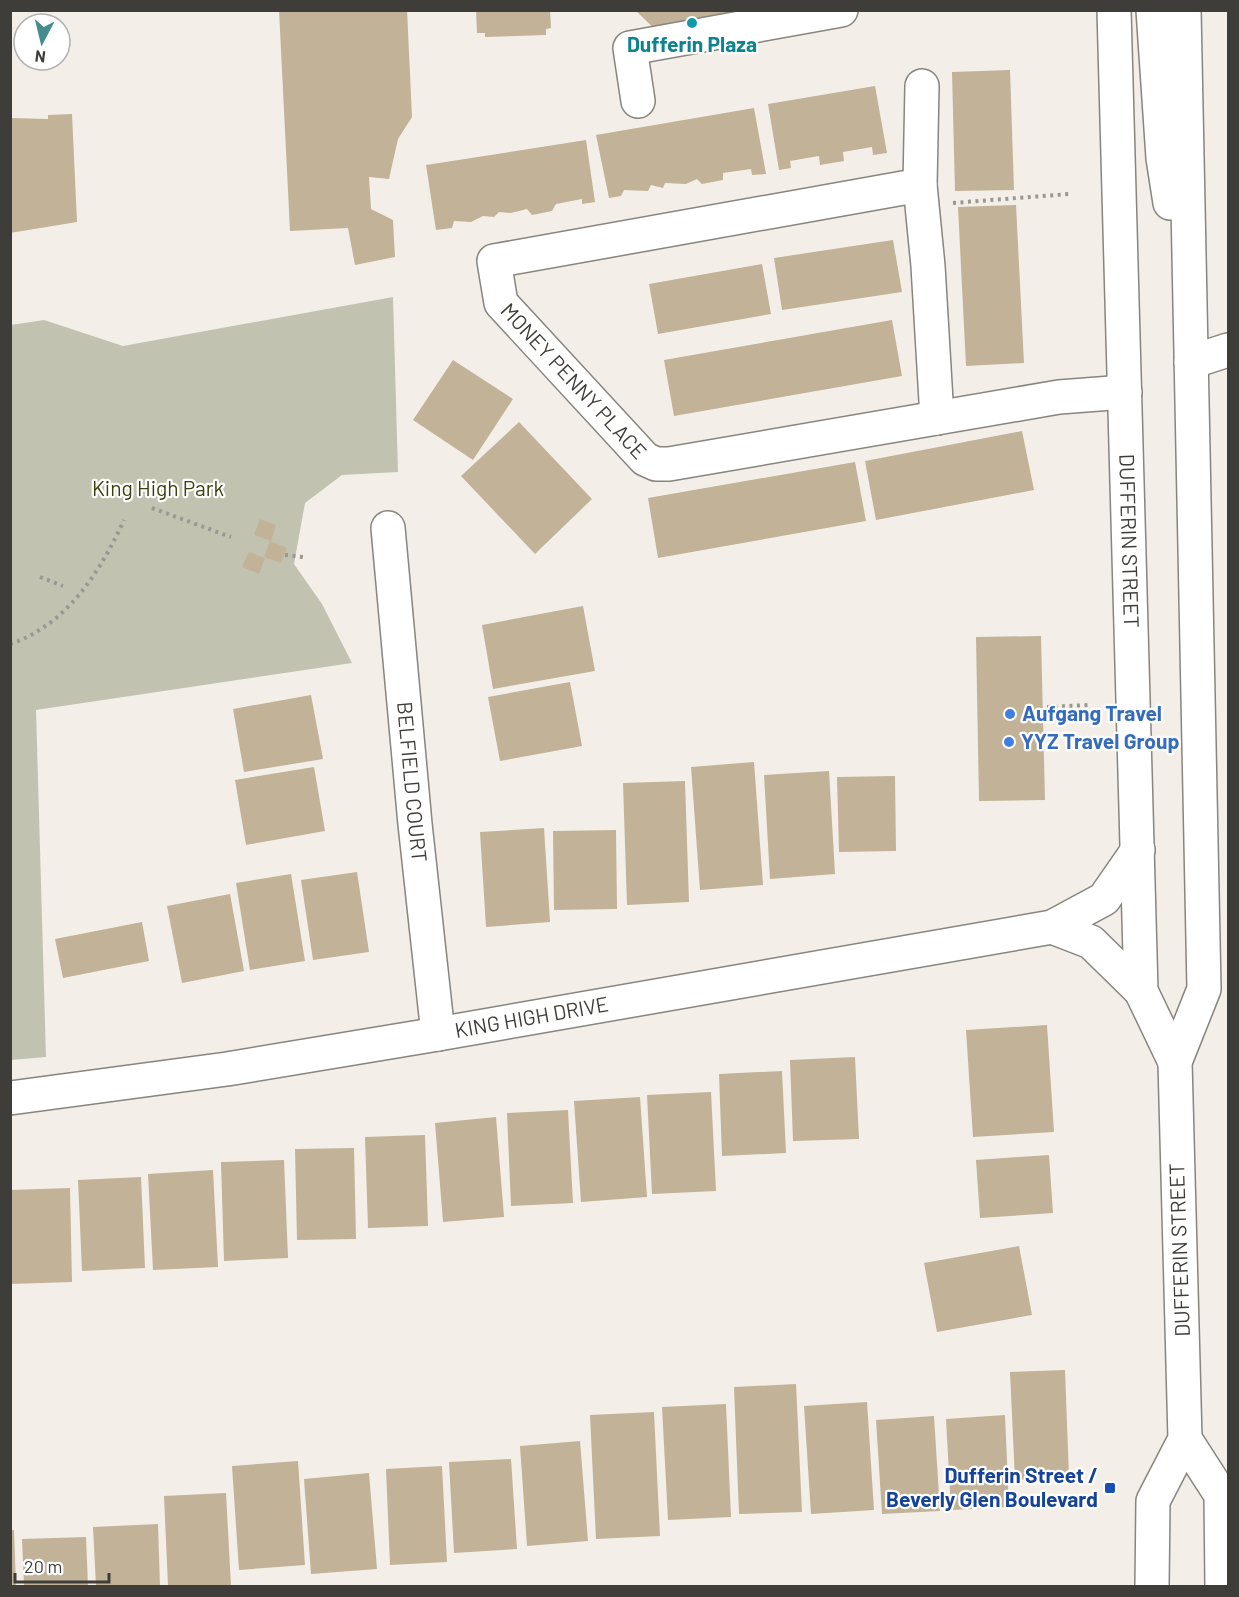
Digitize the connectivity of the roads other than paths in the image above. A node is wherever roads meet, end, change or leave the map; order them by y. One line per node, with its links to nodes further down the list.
1 (841, 10): 6 (street)
2 (1114, 10): 10 (street, DUFFERIN STREET)
3 (1153, 10): 8 (street)
4 (1184, 10): 8 (street, DUFFERIN STREET)
5 (922, 86): 7 (street)
6 (638, 100)
7 (921, 195): 11 (street); 11 (street, MONEY PENNY PLACE)
8 (1190, 348): 9 (street); 17 (street, DUFFERIN STREET)
9 (1228, 350)
10 (1125, 392): 11 (street, MONEY PENNY PLACE); 13 (street, DUFFERIN STREET)
11 (937, 418)
12 (388, 528): 16 (street, BELFIELD COURT)
13 (1138, 850): 14 (street, KING HIGH DRIVE); 15 (street, DUFFERIN STREET)
14 (1052, 927): 15 (street); 16 (street, KING HIGH DRIVE)
15 (1141, 991): 17 (street, DUFFERIN STREET)
16 (438, 1034): 18 (street, KING HIGH DRIVE)
17 (1175, 1062): 19 (street, DUFFERIN STREET)
18 (10, 1098)
19 (1185, 1439): 20 (street, DUFFERIN STREET); 21 (street)
20 (1152, 1587)
21 (1222, 1587)

